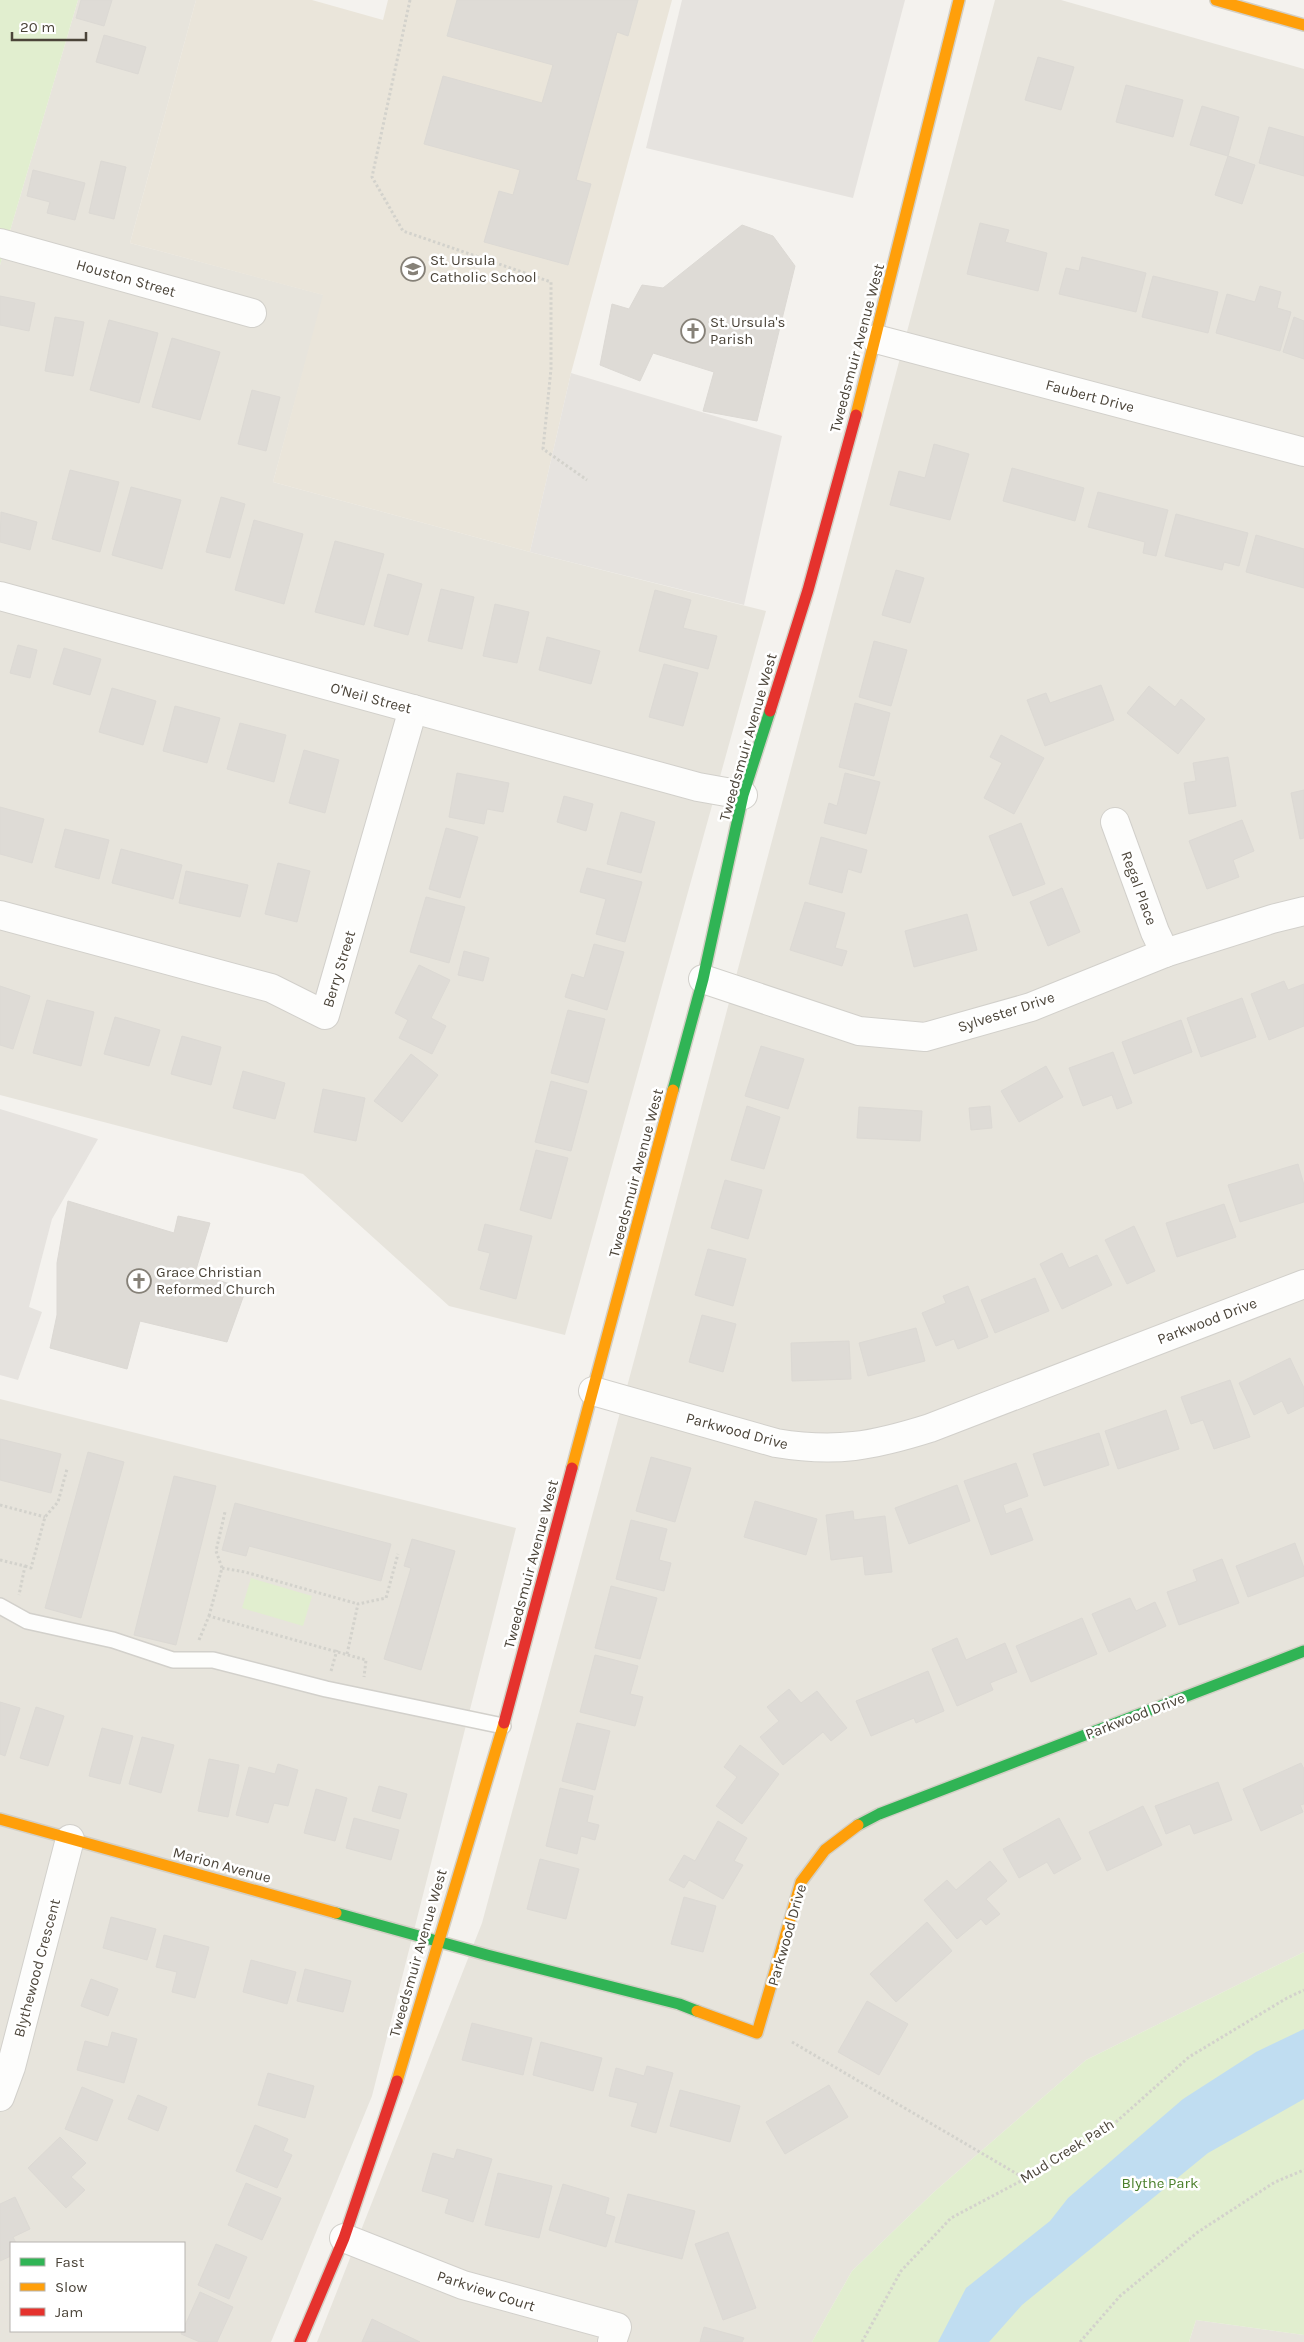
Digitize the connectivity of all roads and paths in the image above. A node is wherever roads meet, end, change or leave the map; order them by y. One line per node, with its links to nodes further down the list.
1 (410, 0): 9 (path)
2 (959, 0): 7 (street, Tweedsmuir Avenue West)
3 (1216, 0): 4 (street)
4 (1304, 25)
5 (0, 243): 6 (street, Houston Street)
6 (252, 313)
7 (876, 339): 8 (street, Faubert Drive); 12 (street, Tweedsmuir Avenue West)
8 (1304, 452)
9 (587, 480)
10 (0, 596): 11 (street, O'Neil Street)
11 (414, 709): 12 (street, O'Neil Street); 15 (street, Berry Street)
12 (743, 795): 17 (street, Tweedsmuir Avenue West)
13 (1115, 822): 16 (street, Regal Place)
14 (1304, 911): 16 (street, Sylvester Drive)
15 (0, 915)
16 (1165, 953): 17 (street, Sylvester Drive)
17 (703, 979): 19 (street, Tweedsmuir Avenue West)
18 (1304, 1284): 19 (street, Parkwood Drive)
19 (593, 1391): 32 (street, Tweedsmuir Avenue West)
20 (66, 1469): 23 (path)
21 (0, 1505): 23 (path)
22 (225, 1512): 26 (path)
23 (45, 1517): 25 (path)
24 (398, 1554): 27 (path)
25 (25, 1566)
26 (222, 1568): 27 (path); 29 (path)
27 (358, 1604): 31 (path)
28 (0, 1606): 32 (lane)
29 (209, 1616)
30 (1304, 1651): 35 (street, Parkwood Drive)
31 (347, 1654)
32 (503, 1726): 35 (street, Tweedsmuir Avenue West)
33 (0, 1819): 34 (street, Marion Avenue)
34 (70, 1839): 35 (street, Marion Avenue); 38 (street, Blythewood Crescent)
35 (437, 1941): 41 (street, Tweedsmuir Avenue West)
36 (1304, 1990): 40 (path, Mud Creek Path)
37 (792, 2042): 40 (path)
38 (0, 2097)
39 (1304, 2170): 45 (path)
40 (1025, 2179): 44 (path, Mud Creek Path)
41 (344, 2238): 42 (street, Tweedsmuir Avenue West); 43 (street, Parkview Court)
42 (300, 2342)
43 (612, 2342)
44 (862, 2342)
45 (1080, 2342)

